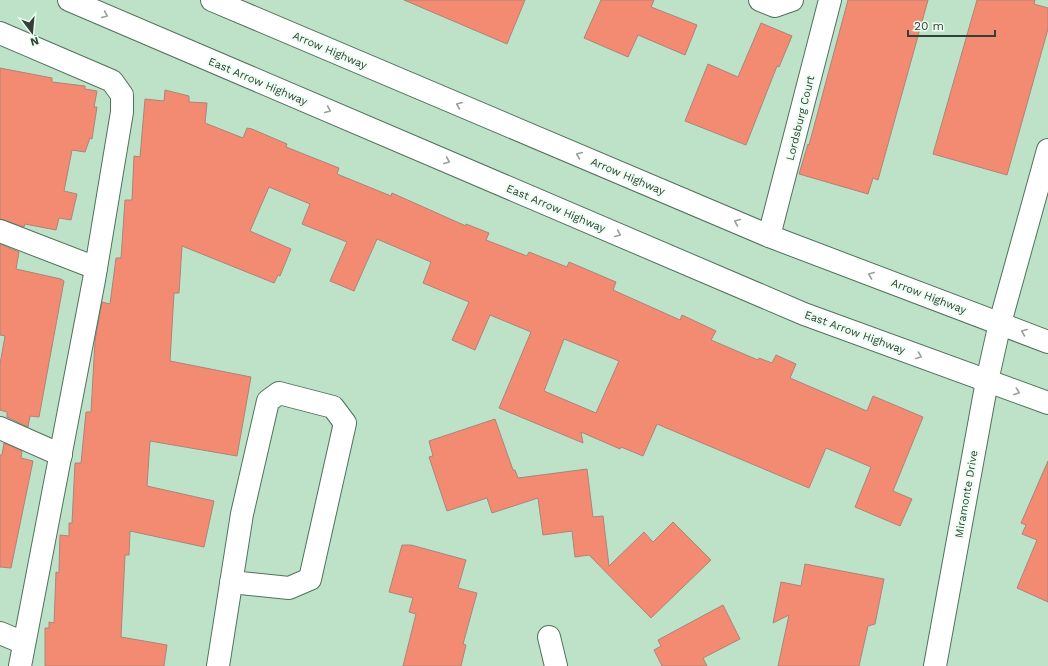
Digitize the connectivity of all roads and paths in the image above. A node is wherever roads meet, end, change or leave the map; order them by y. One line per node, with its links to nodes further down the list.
1 (69, 0): 13 (main road, East Arrow Highway, one-way to 13)
2 (212, 0): 9 (main road, Arrow Highway, one-way to 2)
3 (760, 0): 4 (main road)
4 (792, 0)
5 (830, 0): 9 (main road, Lordsburg Court)
6 (0, 33): 10 (main road)
7 (1048, 150): 11 (main road)
8 (0, 231): 10 (main road)
9 (770, 236): 11 (main road, Arrow Highway, one-way to 9)
10 (96, 268): 16 (main road)
11 (1000, 323): 12 (main road, Arrow Highway, one-way to 11); 13 (main road, Miramonte Drive)
12 (1048, 342)
13 (987, 381): 14 (main road, East Arrow Highway, one-way to 14); 24 (main road, Miramonte Drive)
14 (1048, 403)
15 (0, 428): 16 (main road)
16 (60, 455): 20 (main road)
17 (231, 582): 17 (main road); 22 (main road)
18 (0, 633): 20 (main road)
19 (549, 637): 23 (main road)
20 (24, 643): 21 (main road)
21 (20, 666)
22 (218, 666)
23 (556, 666)
24 (935, 666)

